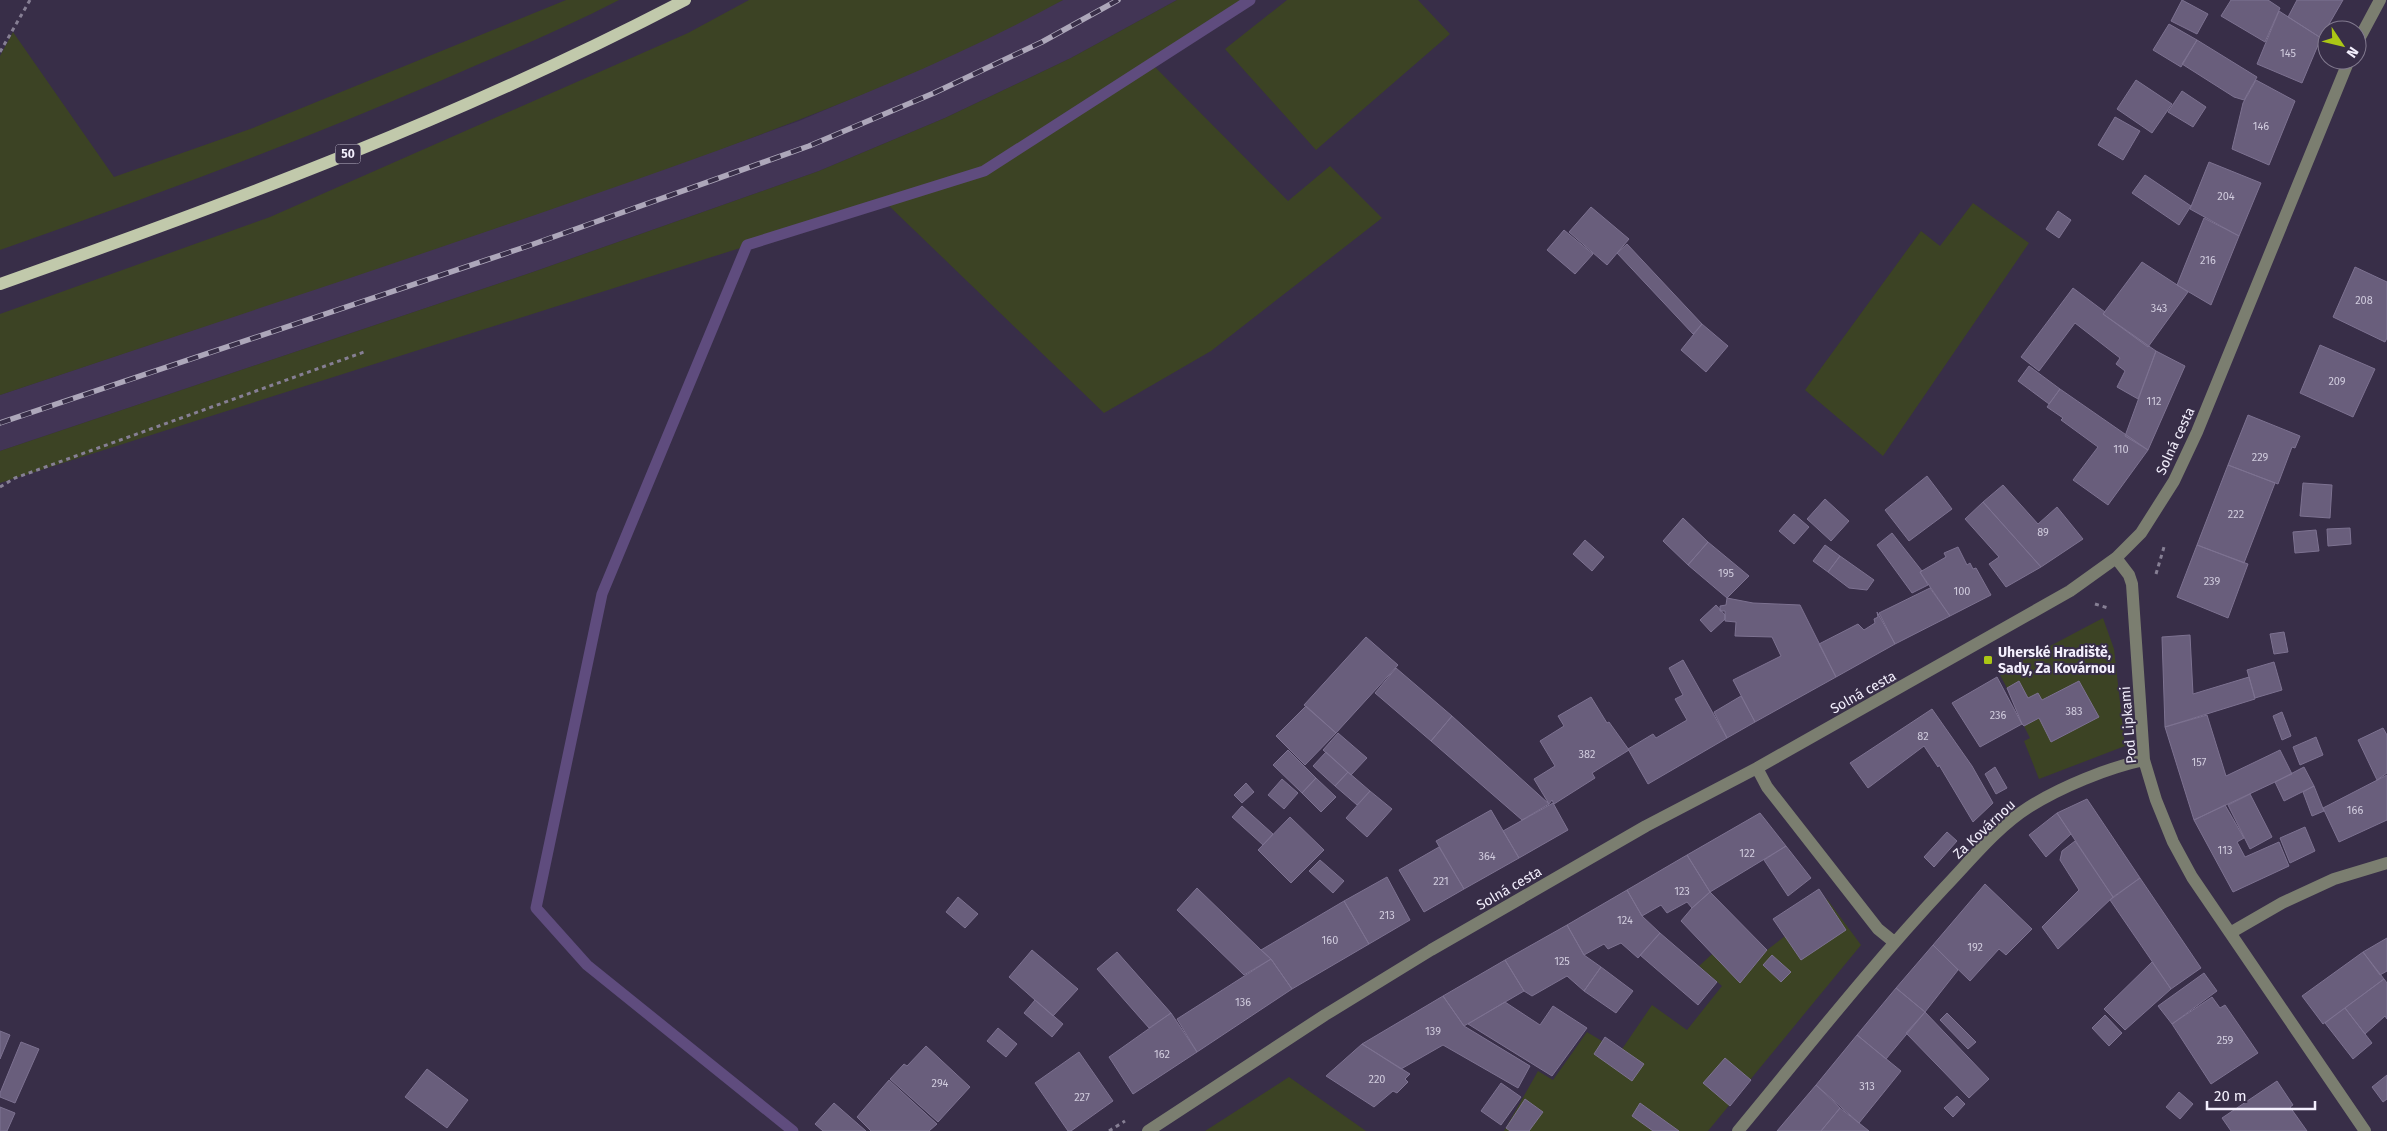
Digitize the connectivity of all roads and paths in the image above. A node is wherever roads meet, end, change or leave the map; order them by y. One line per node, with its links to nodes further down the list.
1 (30, 0): 5 (path)
2 (685, 0): 7 (main road, 50)
3 (2380, 0): 4 (street)
4 (2367, 24)
5 (0, 52)
6 (2345, 70): 11 (street, Solná cesta)
7 (0, 284)
8 (364, 352): 9 (path)
9 (0, 487)
10 (2165, 544): 12 (path)
11 (2116, 558): 13 (street, Pod Lipkami); 14 (street, Solná cesta)
12 (2156, 576)
13 (2144, 760): 16 (street, Pod Lipkami); 17 (street, Za Kovárnou)
14 (1757, 768): 17 (street); 20 (street, Solná cesta)
15 (2387, 862): 16 (street)
16 (2230, 933): 22 (street, Pod Lipkami)
17 (1894, 942): 21 (street, Za Kovárnou)
18 (1133, 1115): 19 (path)
19 (1109, 1131)
20 (1148, 1131)
21 (1738, 1131)
22 (2365, 1131)

